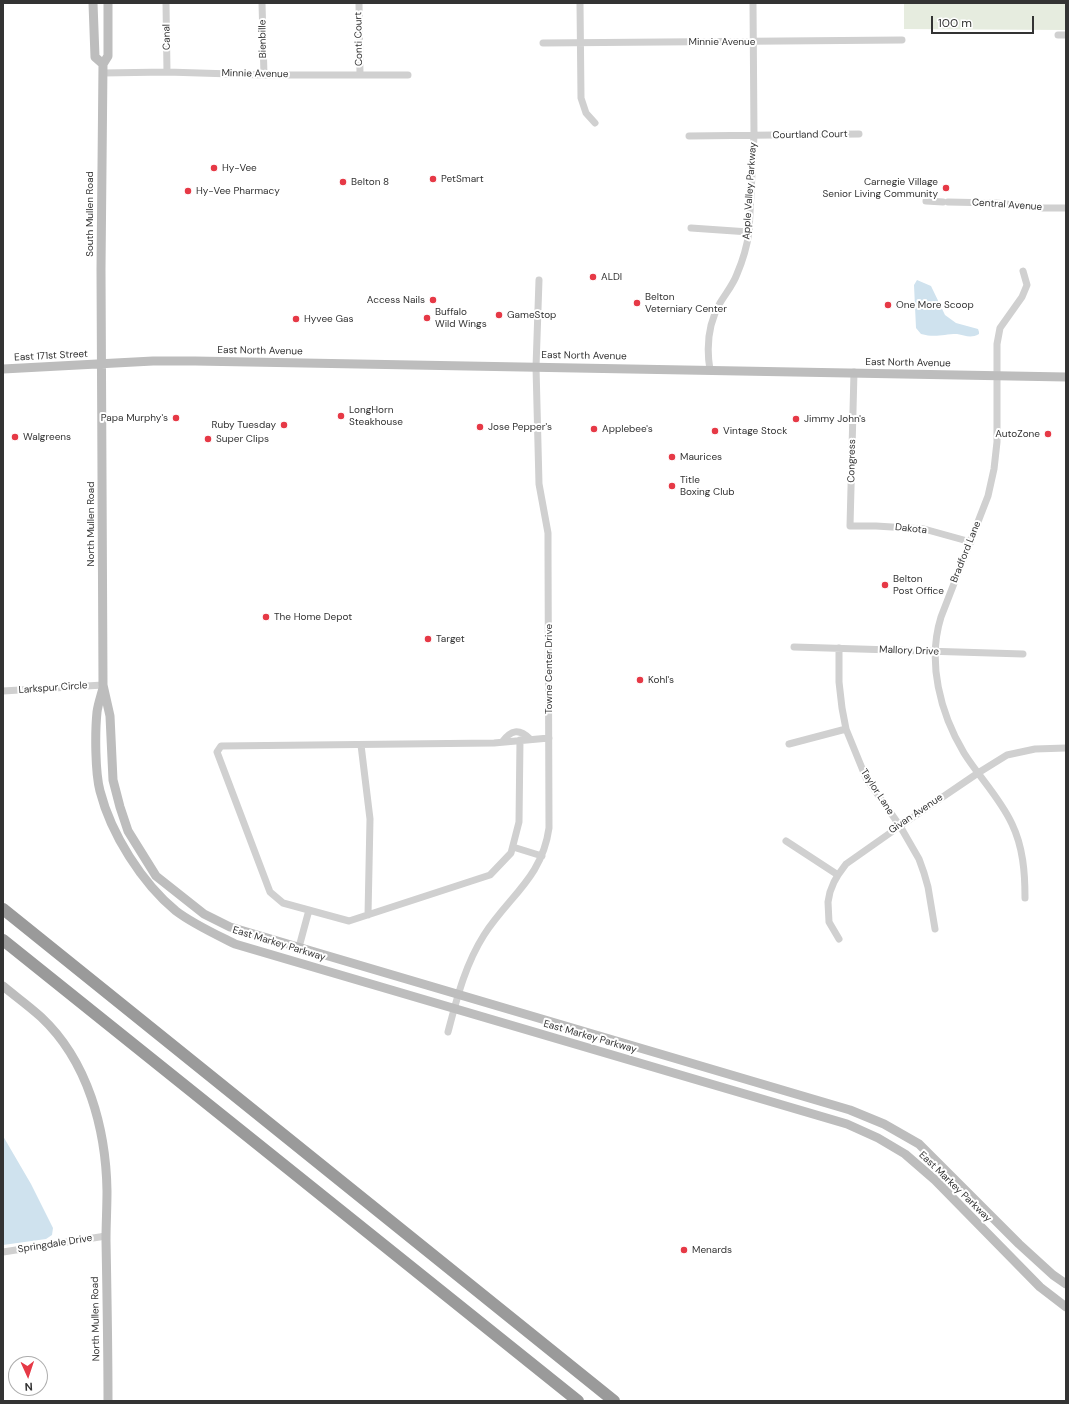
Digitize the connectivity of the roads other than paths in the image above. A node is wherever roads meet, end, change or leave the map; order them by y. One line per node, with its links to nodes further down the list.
1 (93, 3): 12 (street, South Mullen Road)
2 (108, 3): 12 (street, South Mullen Road)
3 (166, 3): 13 (street, Canal)
4 (262, 3): 14 (street, Bienbille)
5 (359, 3): 15 (street, Conti Court)
6 (580, 3): 9 (street)
7 (753, 3): 10 (street, Apple Valley Parkway)
8 (902, 40): 10 (street, Minnie Avenue)
9 (580, 42): 10 (street, Minnie Avenue); 11 (street, Minnie Avenue); 17 (street)
10 (753, 42): 19 (street, Apple Valley Parkway)
11 (543, 43)
12 (103, 69): 13 (street, Minnie Avenue); 27 (street, South Mullen Road)
13 (167, 72): 14 (street, Minnie Avenue)
14 (264, 75): 15 (street, Minnie Avenue)
15 (360, 75): 16 (street, Minnie Avenue)
16 (408, 75)
17 (596, 123)
18 (860, 134): 19 (street, Courtland Court)
19 (754, 135): 20 (street, Courtland Court); 24 (street, Apple Valley Parkway)
20 (689, 136)
21 (926, 202): 22 (street, Central Avenue)
22 (1066, 208)
23 (691, 228): 24 (street)
24 (749, 232): 30 (street, Apple Valley Parkway)
25 (1023, 271): 32 (street, Bradford Lane)
26 (539, 280): 28 (street, Towne Center Drive)
27 (101, 364): 28 (street, East North Avenue); 29 (street, East 171st Street); 40 (street, North Mullen Road)
28 (536, 367): 30 (street, East North Avenue); 43 (street, Towne Center Drive)
29 (3, 369)
30 (710, 370): 31 (street, East North Avenue)
31 (854, 372): 32 (street, East North Avenue); 34 (street, Congress)
32 (997, 376): 33 (street, East North Avenue); 35 (street, Bradford Lane)
33 (1066, 377)
34 (850, 526): 35 (street, Dakota)
35 (971, 542): 38 (street, Bradford Lane)
36 (794, 647): 37 (street, Mallory Drive)
37 (840, 648): 38 (street, Mallory Drive); 42 (street, Taylor Lane)
38 (935, 652): 39 (street, Mallory Drive); 50 (street, Bradford Lane)
39 (1023, 654)
40 (103, 685): 41 (street, Larkspur Circle); 63 (street, East Markey Parkway); 66 (street, East Markey Parkway)
41 (3, 691)
42 (846, 729): 47 (street); 51 (street, Taylor Lane)
43 (549, 738): 44 (street); 54 (street, Towne Center Drive)
44 (530, 739): 45 (street); 46 (street)
45 (520, 740): 46 (street); 53 (street)
46 (502, 742): 48 (street)
47 (789, 744)
48 (361, 745): 58 (street); 59 (street)
49 (1066, 748): 50 (street, Givan Avenue)
50 (978, 772): 51 (street, Givan Avenue); 56 (street, Bradford Lane)
51 (900, 826): 55 (street, Givan Avenue); 60 (street, Taylor Lane)
52 (786, 841): 55 (street)
53 (513, 846): 54 (street); 59 (street)
54 (542, 856): 65 (street, Towne Center Drive)
55 (838, 875): 61 (street, Givan Avenue)
56 (1025, 898)
57 (3, 909): 74 (highway)
58 (309, 910): 59 (street); 63 (street)
59 (368, 915)
60 (935, 929)
61 (839, 939)
62 (3, 940): 73 (highway)
63 (299, 947): 65 (street, East Markey Parkway)
64 (3, 986): 68 (street)
65 (458, 994): 66 (street, Towne Center Drive); 70 (street, East Markey Parkway)
66 (454, 1008): 67 (street, Towne Center Drive); 71 (street, East Markey Parkway)
67 (448, 1032)
68 (106, 1236): 69 (street, Springdale Drive); 72 (street, North Mullen Road)
69 (3, 1252)
70 (1066, 1284)
71 (1066, 1307)
72 (108, 1401)
73 (578, 1401)
74 (614, 1401)

